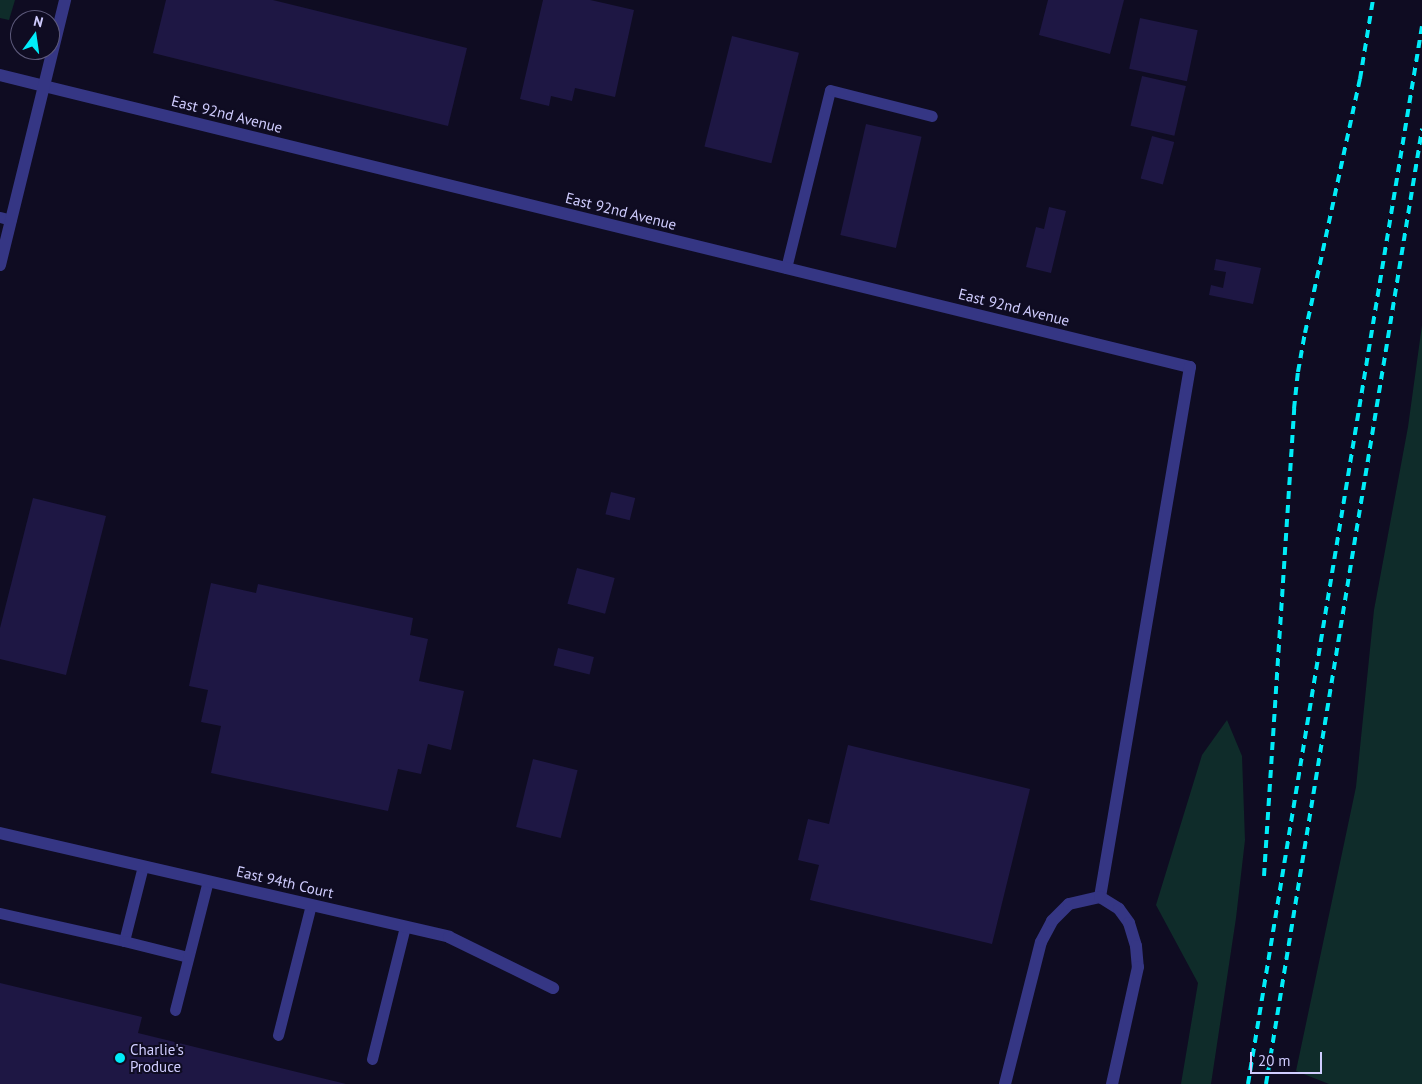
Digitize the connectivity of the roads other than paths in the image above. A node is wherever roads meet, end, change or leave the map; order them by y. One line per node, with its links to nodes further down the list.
1 (66, 0): 3 (street)
2 (0, 75): 3 (street, East 92nd Avenue)
3 (44, 86): 5 (street); 7 (street, East 92nd Avenue)
4 (932, 116): 7 (lane)
5 (6, 219): 6 (street)
6 (0, 265)
7 (786, 268): 11 (street, East 92nd Avenue)
8 (0, 833): 9 (street, East 94th Court)
9 (143, 866): 10 (street, East 94th Court); 15 (lane)
10 (208, 881): 12 (street, East 94th Court); 16 (lane)
11 (1100, 897): 21 (street); 22 (street)
12 (311, 905): 14 (street, East 94th Court); 19 (lane)
13 (0, 913): 15 (lane)
14 (406, 927): 17 (street, East 94th Court); 20 (lane)
15 (124, 941): 16 (lane)
16 (188, 957): 18 (lane)
17 (553, 988)
18 (175, 1010)
19 (278, 1035)
20 (372, 1059)
21 (1005, 1084)
22 (1112, 1084)

